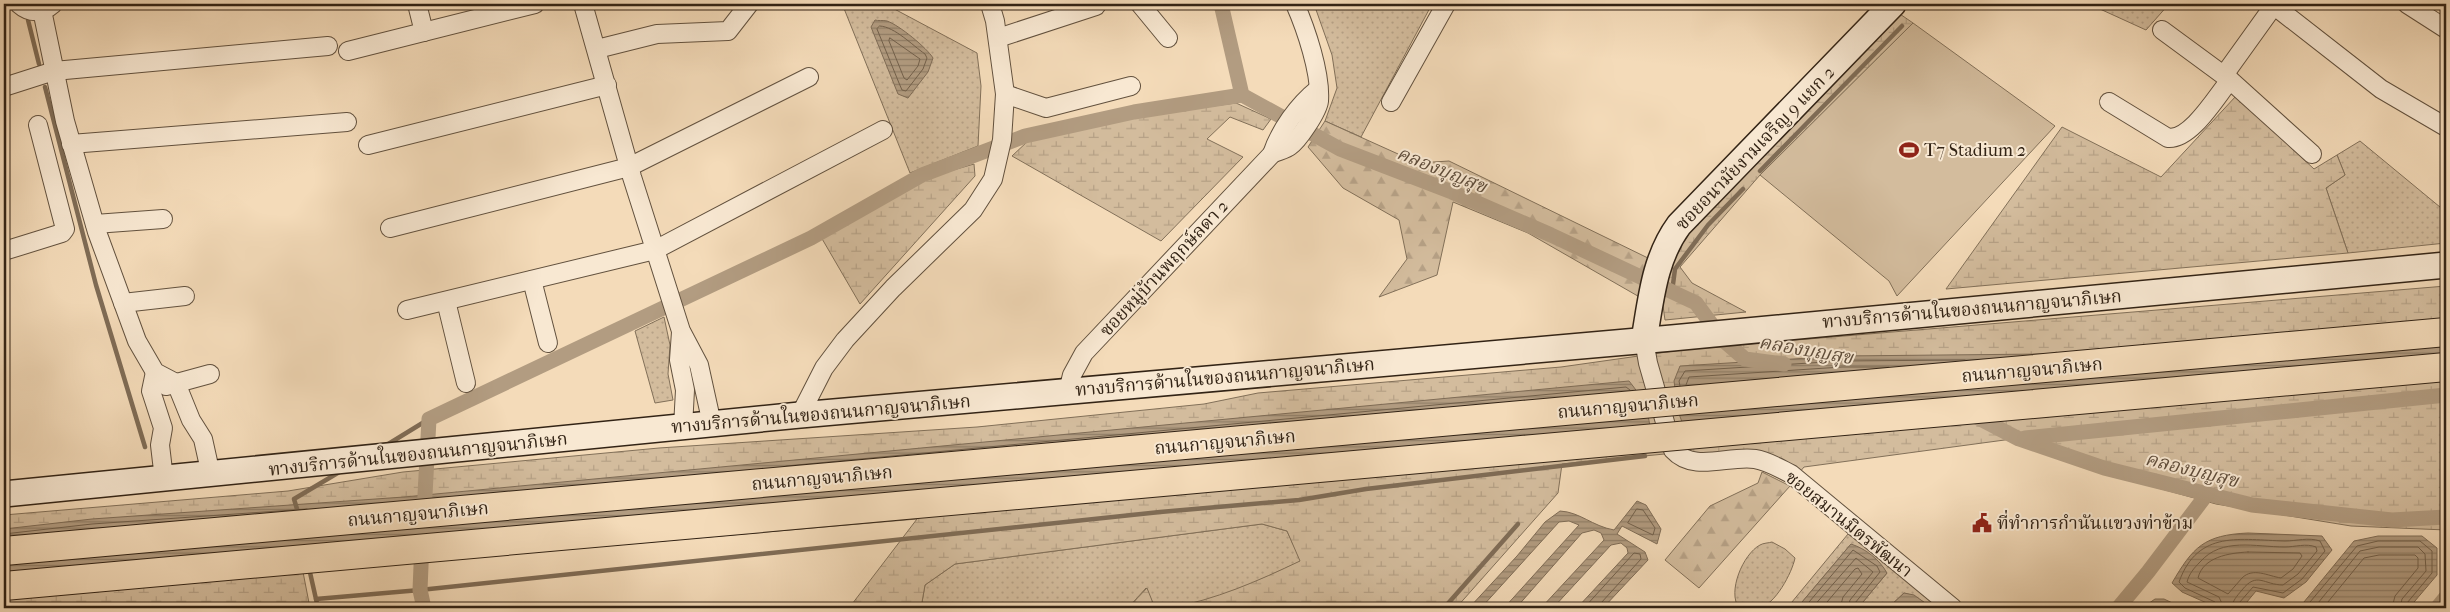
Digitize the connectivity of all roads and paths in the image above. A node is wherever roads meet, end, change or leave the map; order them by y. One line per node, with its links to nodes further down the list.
1 (19, 4): 14 (street)
2 (417, 4): 17 (street)
3 (583, 4): 21 (street)
4 (749, 4): 21 (street)
5 (990, 4): 18 (street)
6 (1140, 4): 19 (street)
7 (1295, 4): 61 (street, ซอยหมู่บ้านพฤกษ์ลดา 2)
8 (1446, 4): 30 (street)
9 (1893, 4): 53 (main road, ซอยอนามัยงามเจริญ 9 แยก 2)
10 (2273, 4): 25 (street); 34 (street)
11 (2407, 4): 15 (street)
12 (523, 5): 17 (street)
13 (1096, 6): 18 (street)
14 (48, 7): 23 (street)
15 (2446, 29)
16 (2162, 30): 25 (street)
17 (424, 32): 22 (street)
18 (998, 38): 29 (street)
19 (1168, 38)
20 (328, 46): 23 (street)
21 (597, 49): 26 (street)
22 (348, 51)
23 (54, 71): 28 (street); 36 (street)
24 (809, 78): 39 (street)
25 (2227, 78): 31 (street); 38 (street)
26 (607, 84): 37 (street); 39 (street)
27 (1131, 86): 29 (street)
28 (4, 87)
29 (1005, 94): 62 (street)
30 (1391, 102)
31 (2108, 102)
32 (347, 122): 36 (street)
33 (38, 125): 44 (street)
34 (2446, 127)
35 (883, 130): 43 (street)
36 (71, 144): 41 (street)
37 (368, 145)
38 (2312, 154)
39 (629, 167): 42 (street); 43 (street)
40 (163, 219): 41 (street)
41 (95, 224): 49 (street)
42 (390, 228)
43 (655, 250): 46 (street); 51 (street)
44 (4, 251)
45 (2446, 265): 53 (main road, ทางบริการด้านในของถนนกาญจนาภิเษก)
46 (532, 280): 48 (street); 54 (street)
47 (185, 296): 49 (street)
48 (446, 301): 50 (street); 59 (street)
49 (123, 303): 56 (street)
50 (407, 310)
51 (681, 331): 63 (street); 64 (street)
52 (2446, 332): 68 (highway, ถนนกาญจนาภิเษก, bridge)
53 (1644, 340): 61 (main road, ทางบริการด้านในของถนนกาญจนาภิเษก); 70 (street, ซอยสมานมิตรพัฒนา)
54 (548, 342)
55 (2446, 367): 69 (highway, ถนนกาญจนาภิเษก, bridge)
56 (154, 372): 58 (street); 60 (street)
57 (210, 374): 58 (street)
58 (176, 383): 60 (street); 65 (street)
59 (466, 383)
60 (151, 391): 66 (street)
61 (1068, 391): 62 (main road, ทางบริการด้านในของถนนกาญจนาภิเษก)
62 (800, 415): 63 (main road, ทางบริการด้านในของถนนกาญจนาภิเษก)
63 (712, 424): 64 (main road, ทางบริการด้านในของถนนกาญจนาภิเษก)
64 (683, 427): 65 (main road, ทางบริการด้านในของถนนกาญจนาภิเษก)
65 (211, 475): 66 (main road, ทางบริการด้านในของถนนกาญจนาภิเษก)
66 (164, 479): 67 (main road, ทางบริการด้านในของถนนกาญจนาภิเษก)
67 (4, 494)
68 (4, 551)
69 (4, 586)
70 (1953, 608)

